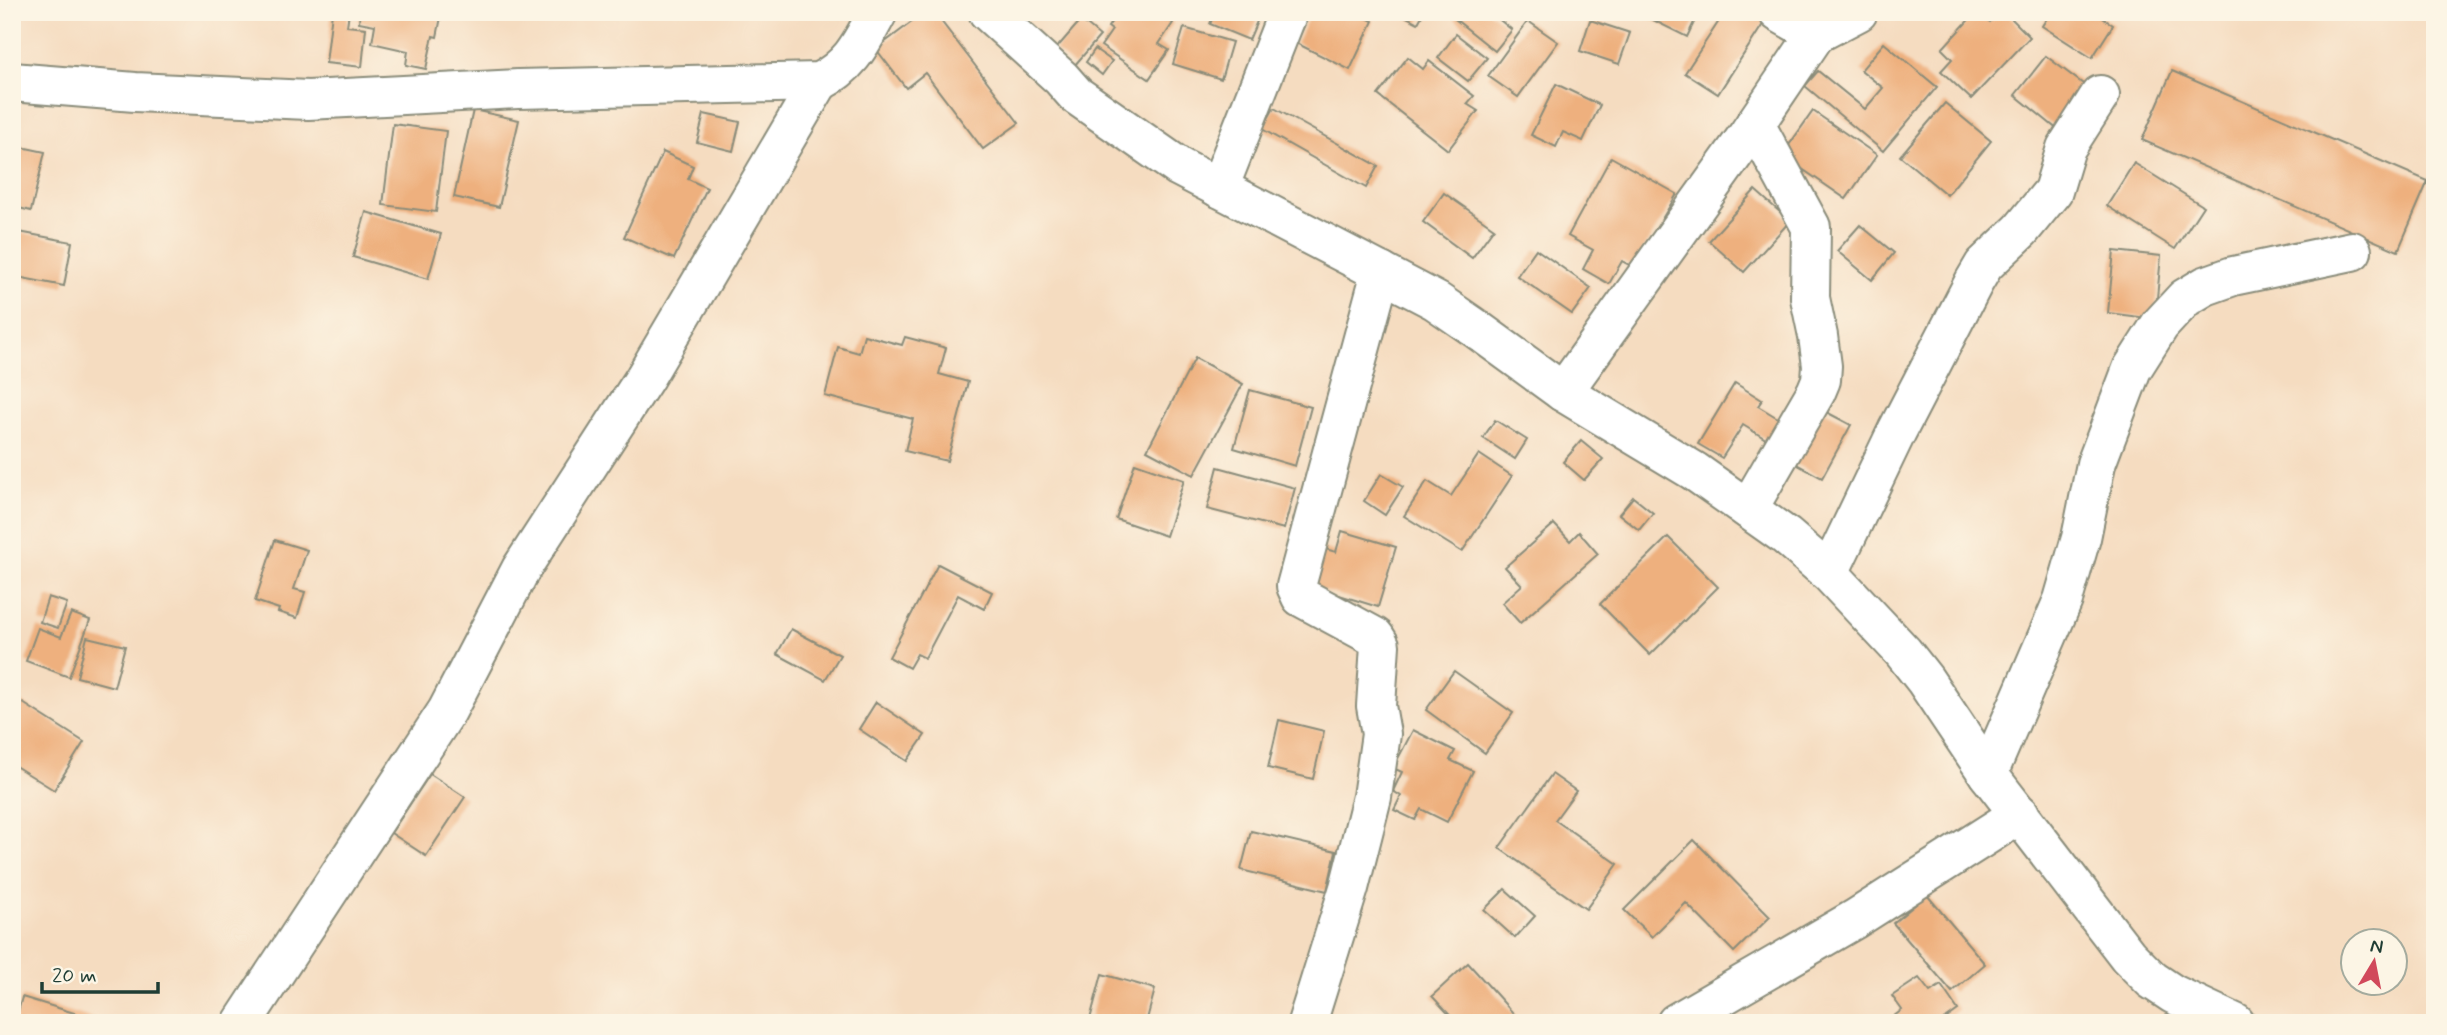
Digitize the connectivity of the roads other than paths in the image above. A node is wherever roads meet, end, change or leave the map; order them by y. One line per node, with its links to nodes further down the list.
1 (878, 12): 8 (street)
2 (988, 12): 11 (street)
3 (1288, 12): 11 (street)
4 (1778, 12): 6 (street)
5 (1858, 12): 6 (street)
6 (1815, 34): 10 (street)
7 (12, 82): 8 (street)
8 (819, 82): 19 (street)
9 (2099, 94): 16 (street)
10 (1755, 124): 14 (street); 15 (street)
11 (1219, 188): 13 (street)
12 (2352, 251): 17 (street)
13 (1381, 272): 14 (street); 20 (street)
14 (1563, 392): 15 (street)
15 (1748, 509): 16 (street)
16 (1829, 573): 17 (street)
17 (1988, 774): 18 (street)
18 (2020, 814): 21 (street); 22 (street)
19 (256, 1017)
20 (1307, 1023)
21 (1676, 1023)
22 (2235, 1023)

